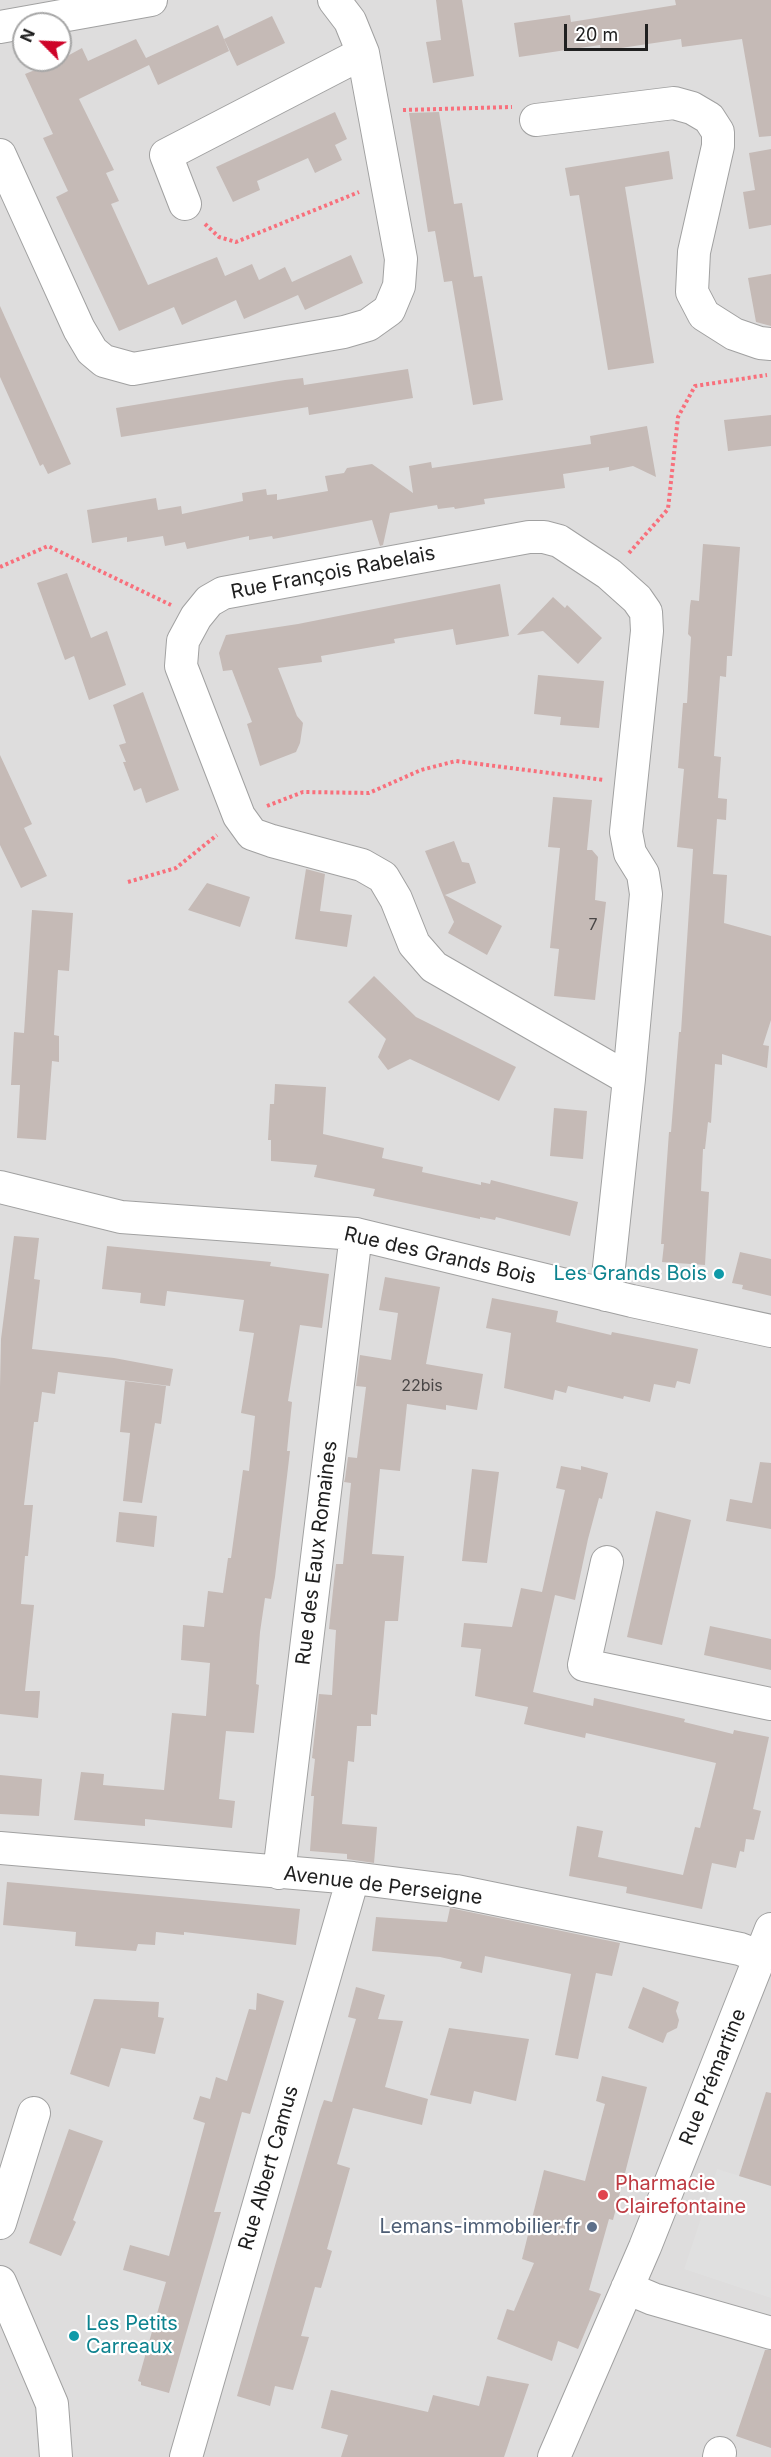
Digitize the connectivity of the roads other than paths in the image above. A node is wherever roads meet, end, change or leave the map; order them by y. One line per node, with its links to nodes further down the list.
1 (151, 0): 3 (street)
2 (334, 0): 4 (street)
3 (0, 27)
4 (363, 53): 6 (street); 7 (street)
5 (536, 120): 8 (street)
6 (0, 154)
7 (185, 204)
8 (771, 344)
9 (629, 1079): 9 (street, Rue François Rabelais); 12 (street, Rue François Rabelais)
10 (0, 1187): 11 (street, Rue des Grands Bois)
11 (356, 1234): 12 (street, Rue des Grands Bois); 17 (street, Rue des Eaux Romaines)
12 (606, 1295): 13 (street, Rue des Grands Bois)
13 (771, 1331)
14 (607, 1562): 15 (street)
15 (771, 1704)
16 (0, 1848): 17 (street, Avenue de Perseigne)
17 (279, 1873): 18 (street, Avenue de Perseigne)
18 (353, 1878): 19 (street, Avenue de Perseigne); 26 (street, Rue Albert Camus)
19 (766, 1943): 23 (street, Rue Prémartine)
20 (34, 2113): 21 (street)
21 (0, 2223)
22 (0, 2282): 25 (street)
23 (627, 2288): 24 (street); 27 (street, Rue Prémartine)
24 (771, 2333)
25 (56, 2457)
26 (186, 2457)
27 (554, 2457)

